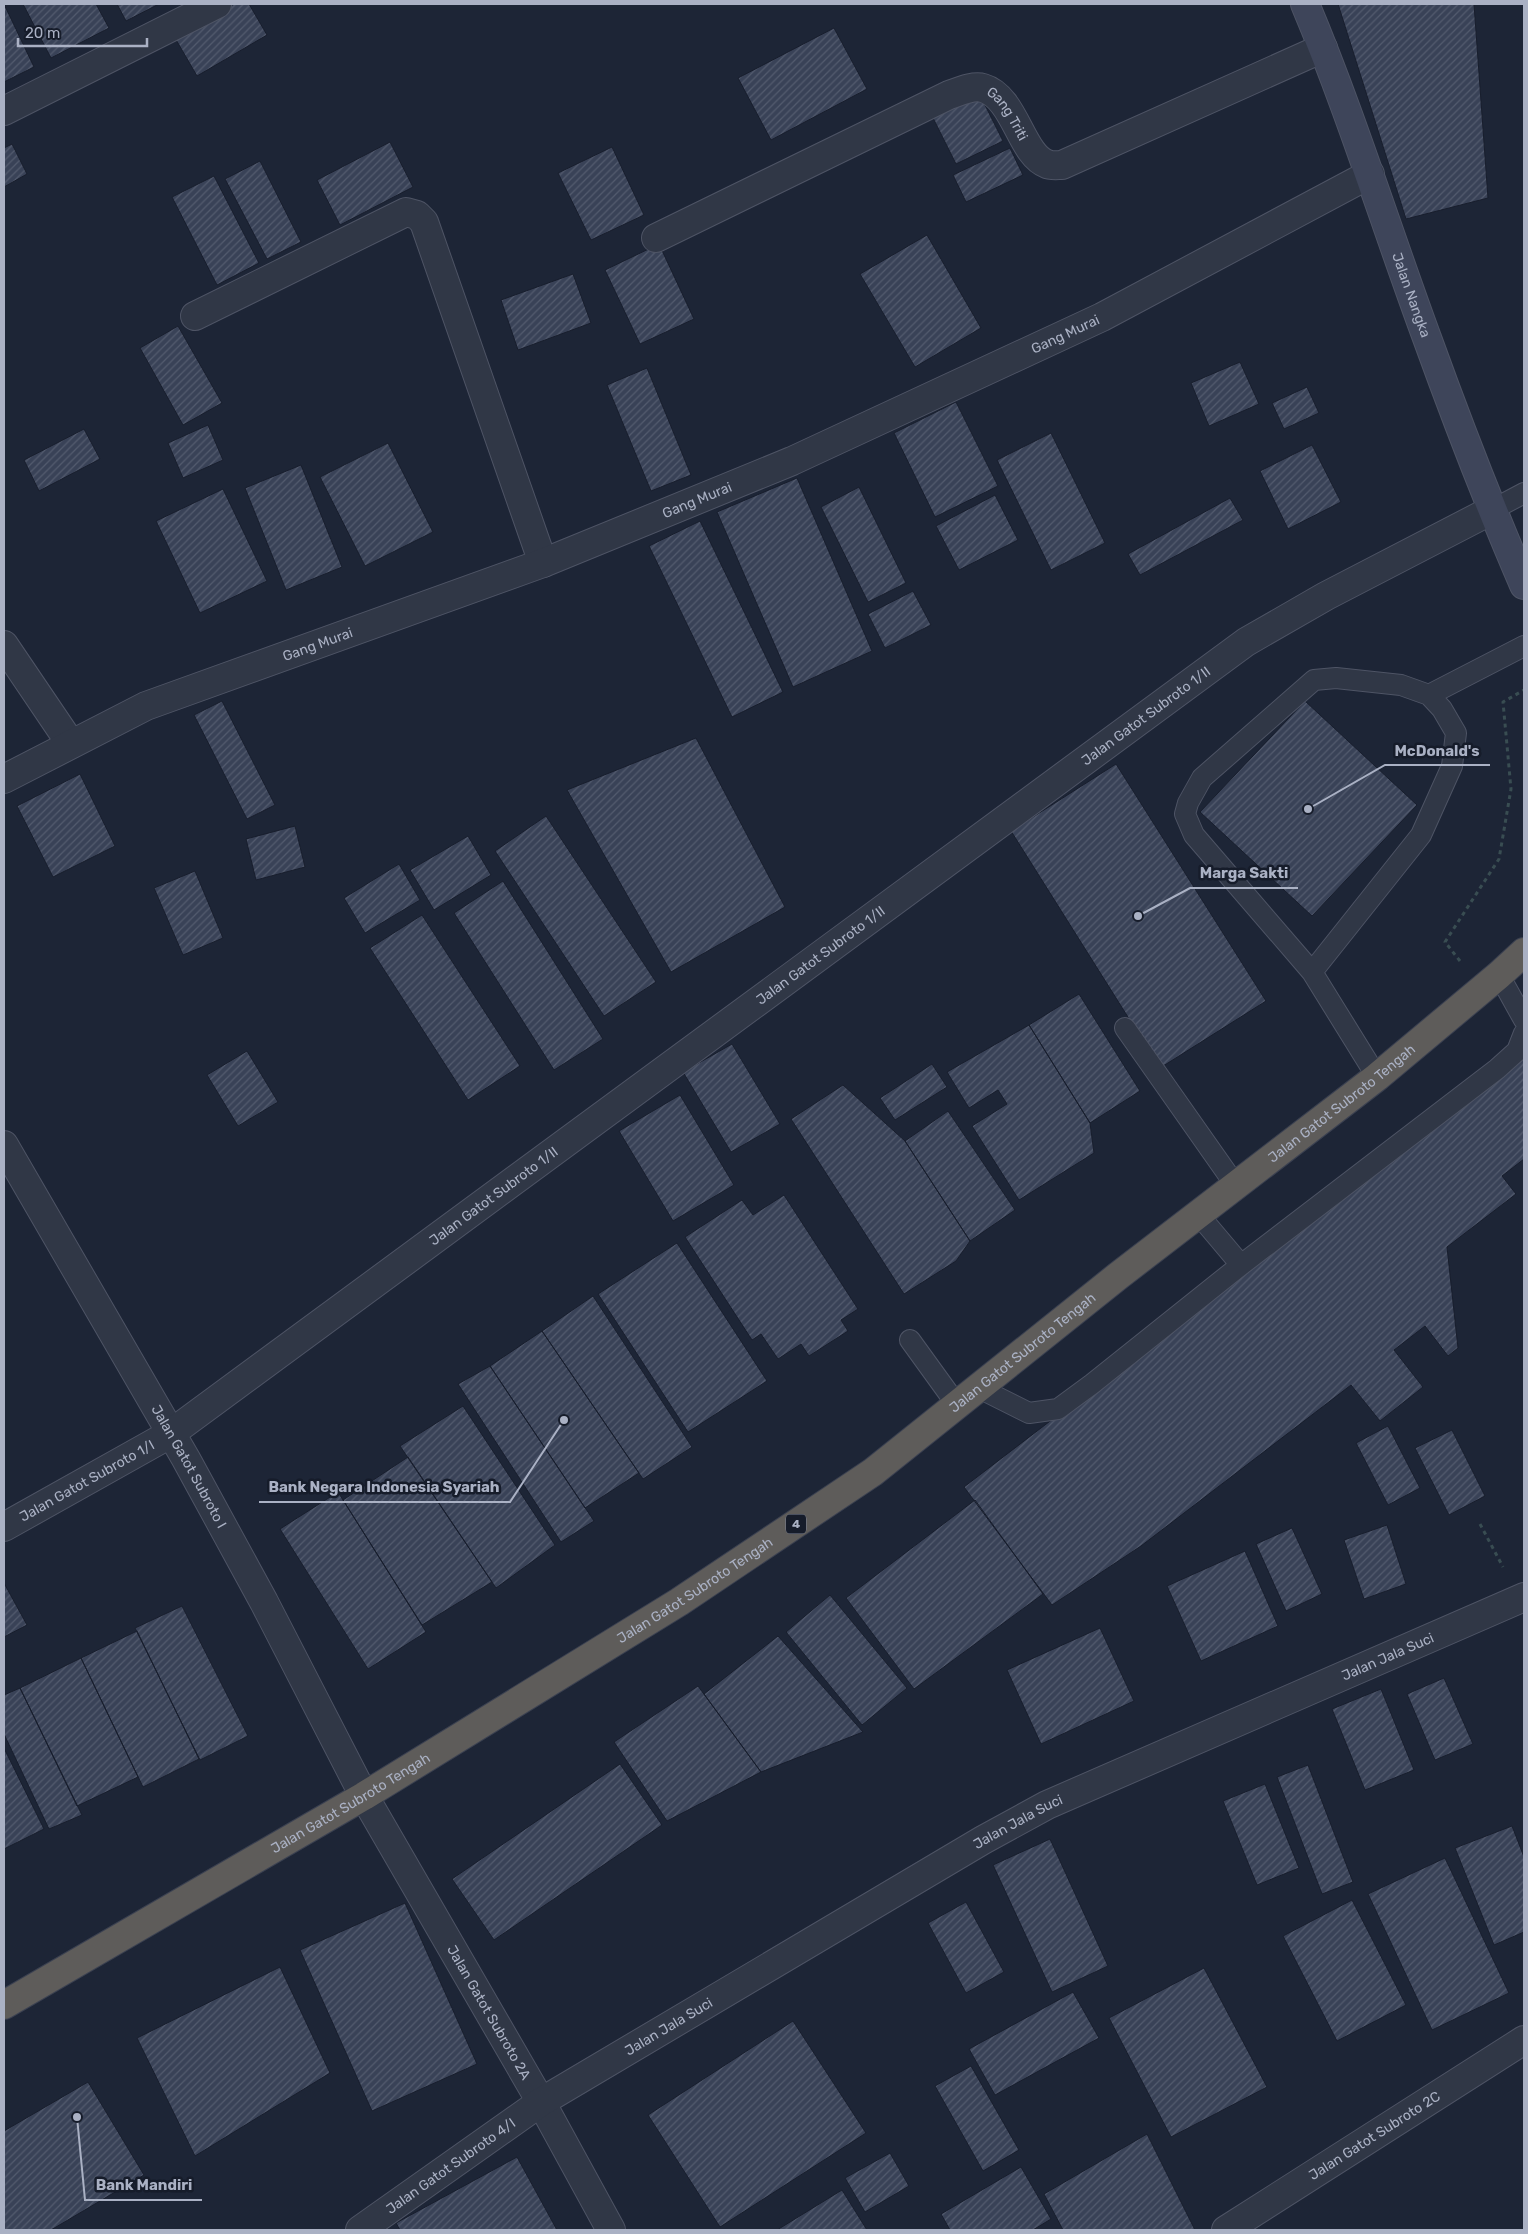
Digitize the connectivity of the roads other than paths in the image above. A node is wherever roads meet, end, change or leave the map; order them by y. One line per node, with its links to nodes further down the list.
1 (217, 4): 4 (street)
2 (1305, 4): 3 (main road, Jalan Nangka)
3 (1324, 48): 5 (main road, Jalan Nangka); 6 (street, Gang Triti)
4 (4, 111)
5 (1370, 174): 9 (main road, Jalan Nangka); 10 (street, Gang Murai)
6 (656, 238)
7 (195, 316): 10 (street)
8 (1524, 493): 9 (lane)
9 (1492, 510): 11 (main road, Jalan Nangka); 32 (street, Jalan Gatot Subroto 1/II)
10 (542, 563): 15 (street, Gang Murai)
11 (1524, 585)
12 (4, 646): 15 (street)
13 (1524, 646): 14 (lane)
14 (1429, 695): 18 (lane); 18 (lane)
15 (71, 744): 16 (street, Gang Murai)
16 (4, 780)
17 (1524, 952): 19 (highway, Jalan Gatot Subroto Tengah / 4)
18 (1312, 972): 23 (lane)
19 (1491, 982): 20 (lane); 23 (highway, Jalan Gatot Subroto Tengah / 4)
20 (1524, 1020)
21 (1125, 1028): 26 (lane)
22 (1524, 1033): 28 (lane)
23 (1377, 1077): 26 (highway, Jalan Gatot Subroto Tengah / 4)
24 (4, 1145): 25 (street, Jalan Gatot Subroto I)
25 (12, 1176): 32 (street, Jalan Gatot Subroto I)
26 (1236, 1186): 27 (highway, Jalan Gatot Subroto Tengah / 4)
27 (1198, 1214): 28 (lane); 30 (highway, Jalan Gatot Subroto Tengah / 4)
28 (1241, 1265): 30 (lane)
29 (910, 1340): 31 (lane)
30 (979, 1388): 31 (highway, Jalan Gatot Subroto Tengah / 4)
31 (957, 1405): 35 (highway, Jalan Gatot Subroto Tengah / 4)
32 (170, 1434): 33 (street, Jalan Gatot Subroto 1/I); 35 (street, Jalan Gatot Subroto I)
33 (4, 1527)
34 (1522, 1598): 38 (street, Jalan Jala Suci)
35 (364, 1796): 36 (highway, Jalan Gatot Subroto Tengah / 4); 38 (street, Jalan Gatot Subroto 2A)
36 (4, 2005)
37 (1524, 2040): 41 (street, Jalan Gatot Subroto 2C)
38 (541, 2102): 39 (street, Jalan Gatot Subroto 4/I); 40 (street, Jalan Gatot Subroto 2A)
39 (360, 2230)
40 (611, 2230)
41 (1226, 2230)

